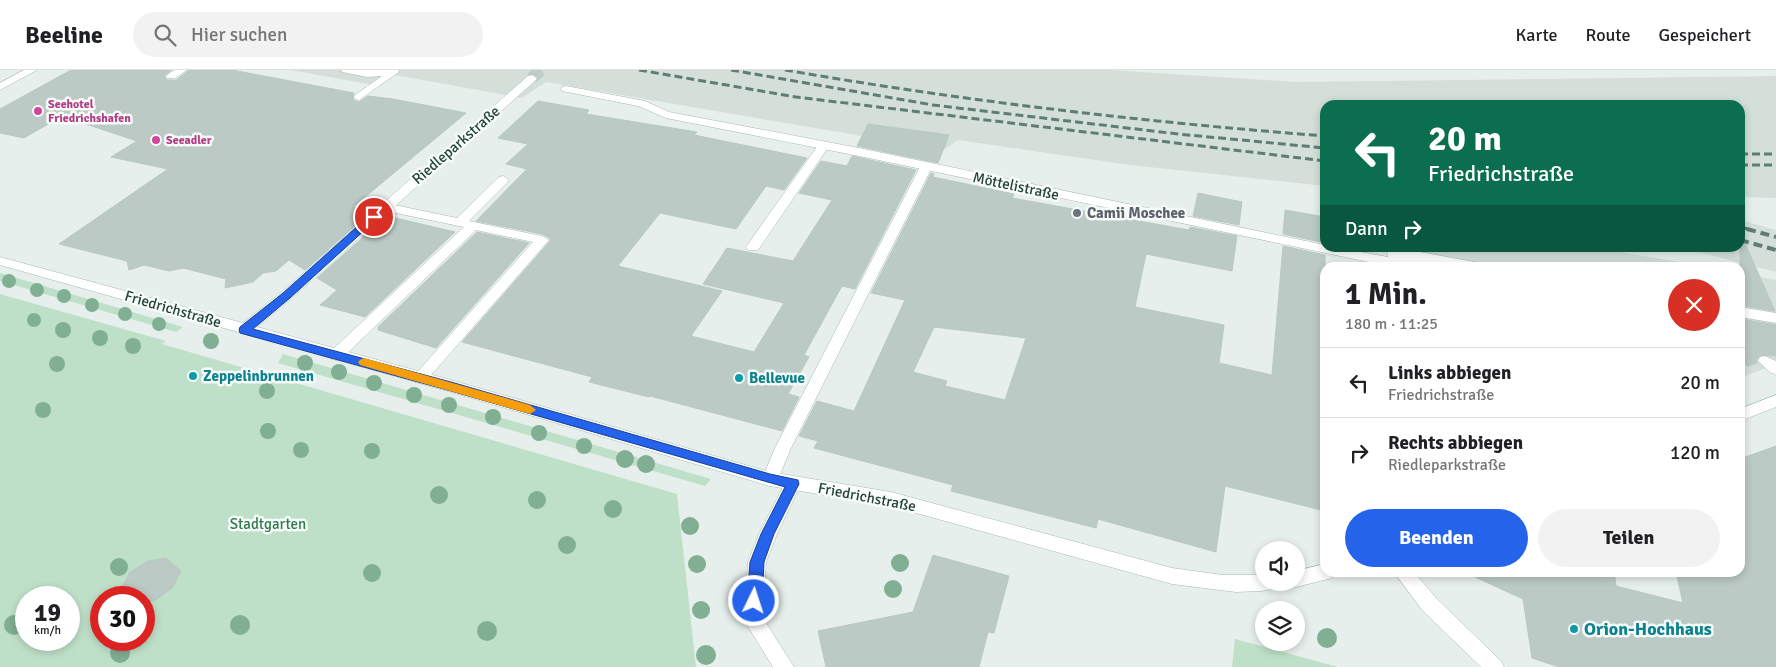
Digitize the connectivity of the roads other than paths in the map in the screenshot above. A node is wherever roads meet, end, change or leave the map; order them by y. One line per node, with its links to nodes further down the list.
1 (32, 70): 5 (street)
2 (182, 70): 6 (street)
3 (346, 70): 10 (street)
4 (0, 74): 5 (street)
5 (16, 75): 8 (street)
6 (171, 76)
7 (532, 78): 14 (street, Riedleparkstraße)
8 (0, 87)
9 (566, 89): 11 (street, Möttelistraße)
10 (359, 97)
11 (822, 146): 12 (street, Möttelistraße); 16 (street)
12 (926, 167): 19 (street, Möttelistraße); 29 (street)
13 (503, 180): 15 (street)
14 (385, 207): 15 (street); 24 (street, Riedleparkstraße)
15 (467, 224): 25 (street); 26 (street)
16 (753, 247)
17 (1395, 252): 20 (street); 21 (street, Möttelistraße)
18 (0, 261): 24 (street, Friedrichstraße)
19 (1364, 262)
20 (1432, 262)
21 (1451, 262)
22 (1745, 313): 23 (street)
23 (1776, 318)
24 (244, 330): 25 (street, Friedrichstraße)
25 (336, 355): 26 (street, Friedrichstraße)
26 (420, 378): 29 (street, Friedrichstraße)
27 (1776, 401): 28 (street)
28 (1745, 413)
29 (770, 479): 30 (street, Friedrichstraße)
30 (793, 484): 34 (street, Friedrichstraße); 35 (street)
31 (1320, 573): 32 (street)
32 (1305, 577)
33 (1407, 577): 36 (street)
34 (1255, 585)
35 (784, 667)
36 (1494, 667)

